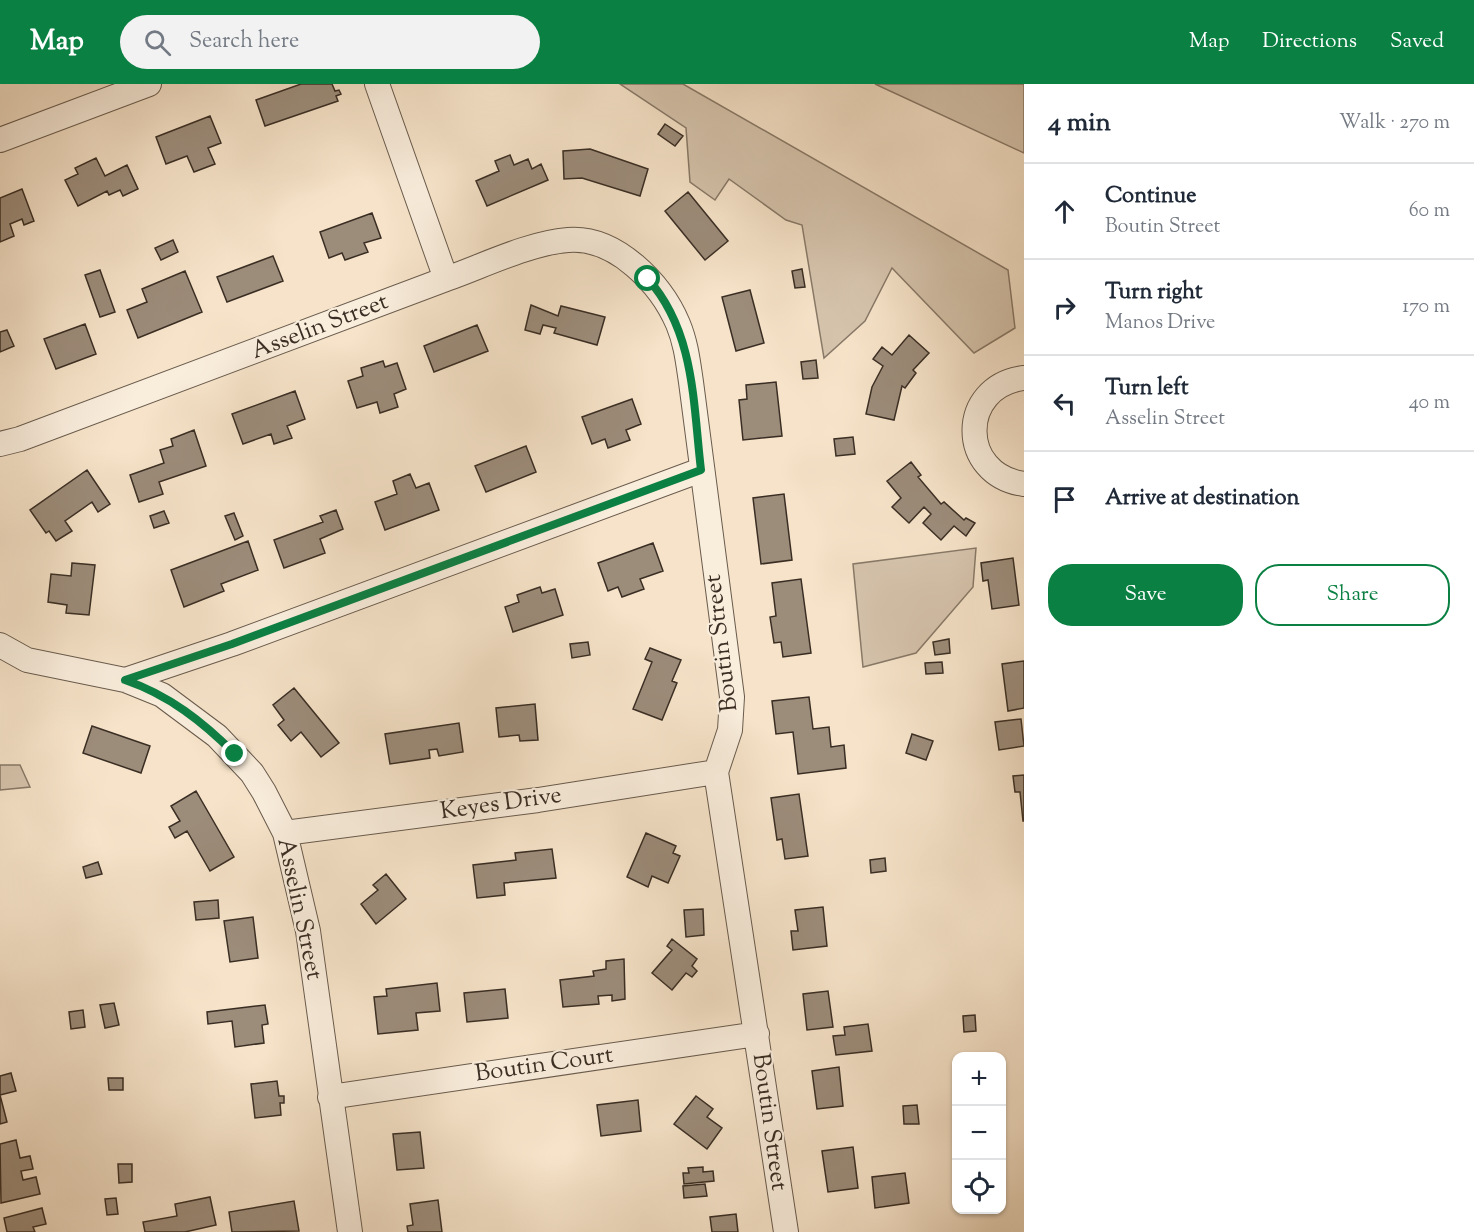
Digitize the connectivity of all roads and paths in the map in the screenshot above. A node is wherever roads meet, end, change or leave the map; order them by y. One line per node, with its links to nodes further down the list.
1 (149, 84): 3 (street)
2 (377, 84): 4 (street)
3 (0, 140)
4 (446, 279): 6 (street, Asselin Street); 7 (street, Boutin Street)
5 (1024, 378): 8 (street)
6 (0, 444)
7 (701, 470): 10 (street); 11 (street, Boutin Street)
8 (1024, 484)
9 (0, 645): 10 (street, Asselin Street)
10 (125, 680): 12 (street, Asselin Street)
11 (716, 772): 12 (street, Keyes Drive); 13 (street, Boutin Street)
12 (285, 833): 14 (street, Asselin Street)
13 (757, 1034): 14 (street, Boutin Court); 16 (street, Boutin Street)
14 (330, 1097): 15 (street, Asselin Street)
15 (350, 1232)
16 (786, 1232)

